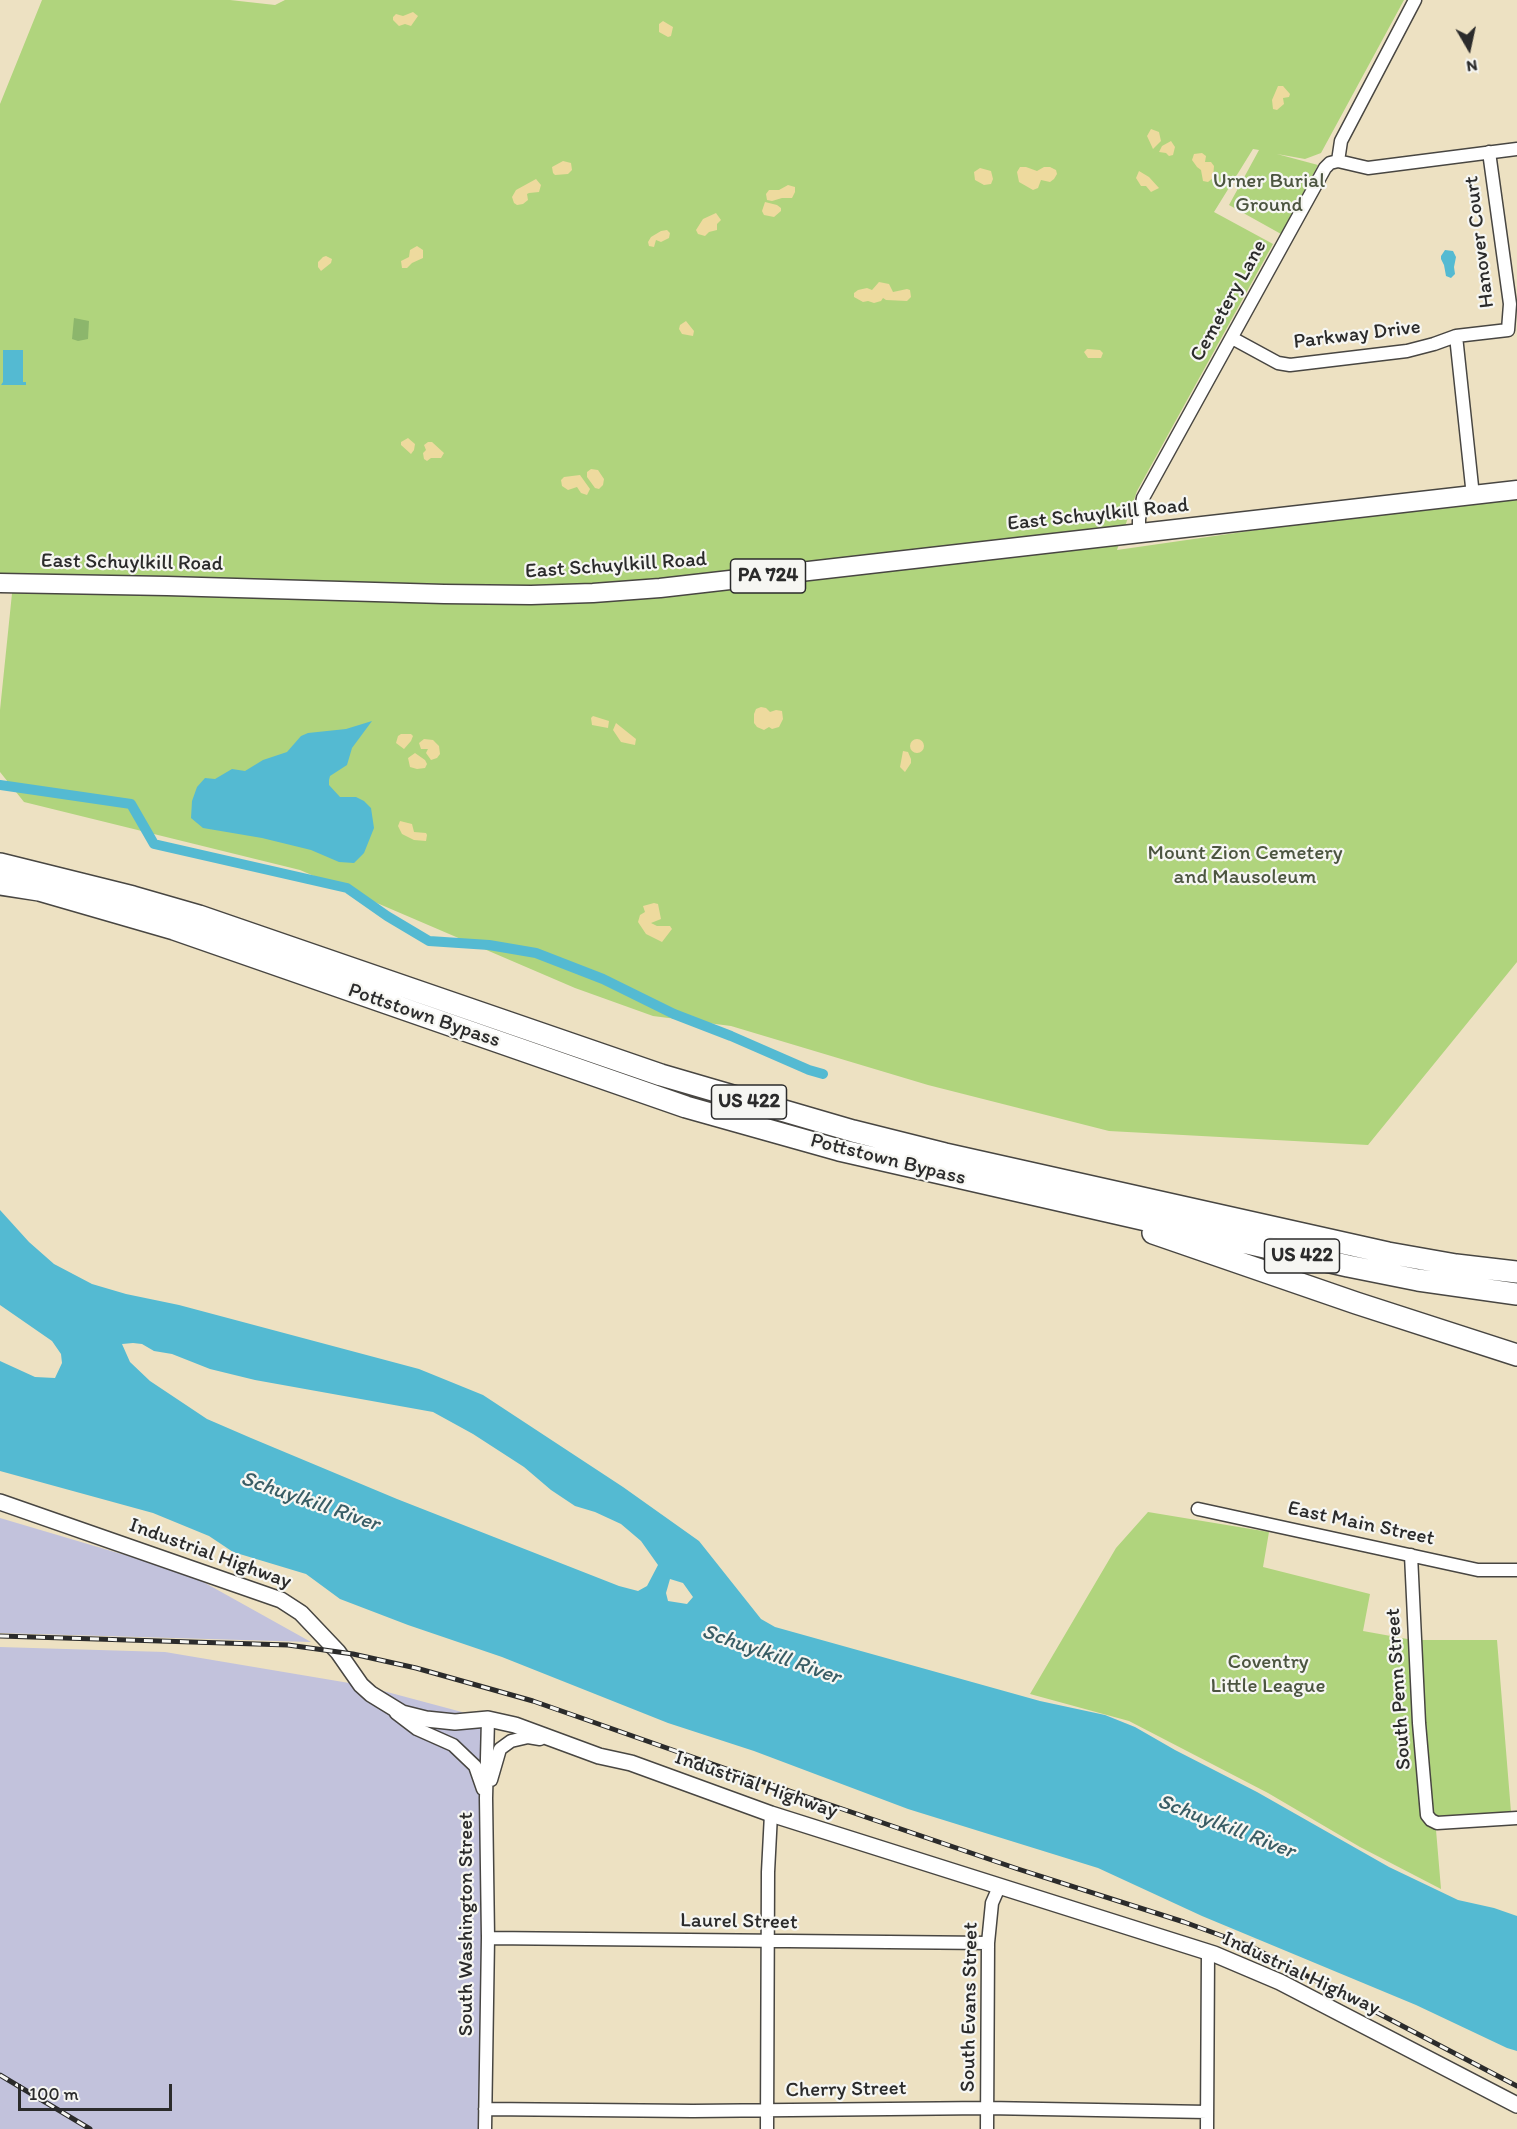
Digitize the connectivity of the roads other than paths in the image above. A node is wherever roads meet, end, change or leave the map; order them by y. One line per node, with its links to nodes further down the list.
1 (1415, 0): 4 (street, Cemetery Lane)
2 (1517, 149): 3 (street)
3 (1489, 152): 4 (street); 5 (street, Hanover Court)
4 (1338, 160): 6 (street, Cemetery Lane)
5 (1456, 336): 6 (street, Parkway Drive); 8 (street)
6 (1232, 338): 9 (street, Cemetery Lane)
7 (1517, 490): 8 (main road, East Schuylkill Road / PA 724)
8 (1473, 496): 9 (main road, East Schuylkill Road / PA 724)
9 (1139, 533): 10 (main road, East Schuylkill Road / PA 724)
10 (0, 583)
11 (0, 864): 14 (highway, Pottstown Bypass / US 422)
12 (0, 884): 13 (highway, Pottstown Bypass / US 422)
13 (1089, 1208): 15 (highway, Pottstown Bypass / US 422); 16 (highway)
14 (1517, 1272)
15 (1517, 1294)
16 (1517, 1355)
17 (0, 1502): 21 (street, Industrial Highway)
18 (1198, 1509): 19 (street, East Main Street)
19 (1411, 1555): 20 (street, East Main Street); 26 (street, South Penn Street)
20 (1517, 1570)
21 (371, 1694): 22 (street, Industrial Highway); 24 (street)
22 (488, 1719): 23 (street, Industrial Highway); 24 (street, South Washington Street)
23 (564, 1744): 24 (street); 25 (street, Industrial Highway)
24 (486, 1798): 28 (street, South Washington Street)
25 (771, 1814): 27 (street, Industrial Highway); 29 (street)
26 (1517, 1818)
27 (999, 1887): 30 (street, South Evans Street); 31 (street, Industrial Highway)
28 (488, 1938): 29 (street, Laurel Street); 34 (street, South Washington Street)
29 (768, 1942): 30 (street, Laurel Street); 35 (street)
30 (988, 1943): 33 (street, South Evans Street)
31 (1208, 1953): 32 (street, Industrial Highway); 36 (street)
32 (1517, 2105)
33 (987, 2108): 35 (street, Cherry Street); 36 (street, Cherry Street); 39 (street, South Evans Street)
34 (485, 2109): 35 (street, Cherry Street); 37 (street, South Washington Street)
35 (768, 2111): 38 (street)
36 (1207, 2112): 40 (street)
37 (485, 2129)
38 (767, 2129)
39 (987, 2129)
40 (1207, 2129)

